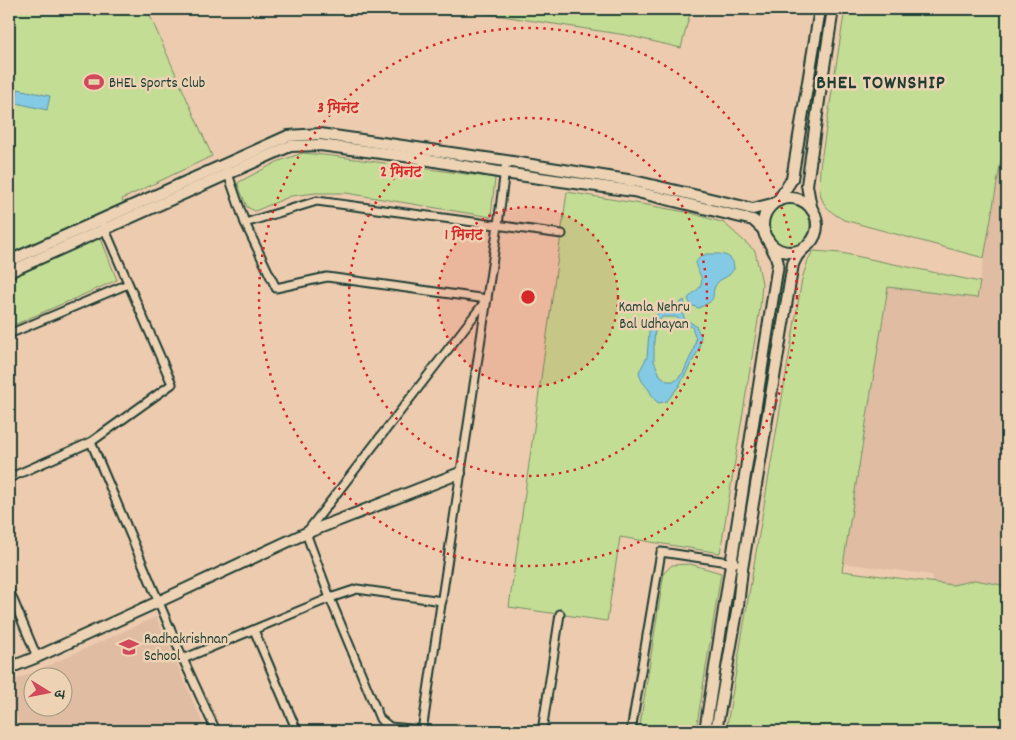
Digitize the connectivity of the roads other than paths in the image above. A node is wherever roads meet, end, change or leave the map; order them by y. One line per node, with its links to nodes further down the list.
1 (820, 9): 7 (main road)
2 (833, 9): 8 (main road)
3 (506, 161): 4 (main road); 5 (street); 6 (main road)
4 (226, 169): 5 (main road); 9 (street); 10 (main road)
5 (504, 173): 6 (main road); 11 (street)
6 (700, 202): 7 (main road); 13 (main road)
7 (775, 202): 8 (main road); 13 (main road)
8 (812, 210): 14 (main road)
9 (245, 223): 11 (street); 18 (street)
10 (103, 225): 15 (main road); 16 (main road); 17 (street)
11 (498, 225): 12 (street); 18 (street)
12 (562, 234)
13 (766, 235): 14 (main road); 24 (main road)
14 (805, 247): 25 (main road)
15 (9, 261)
16 (9, 272)
17 (128, 284): 19 (street); 20 (street)
18 (487, 299): 21 (street); 23 (street)
19 (9, 334)
20 (91, 442): 22 (street); 28 (street)
21 (460, 474): 23 (main road); 29 (street)
22 (9, 478)
23 (306, 533): 27 (street); 28 (main road)
24 (732, 563): 25 (street); 39 (street); 40 (main road)
25 (743, 564): 41 (main road)
26 (9, 590): 32 (street)
27 (330, 598): 29 (street); 31 (street); 37 (street)
28 (160, 601): 32 (main road); 33 (street)
29 (442, 601): 37 (street)
30 (560, 614): 38 (street)
31 (254, 630): 33 (street); 36 (street)
32 (37, 657): 34 (main road)
33 (183, 659): 35 (street)
34 (9, 668)
35 (216, 731)
36 (297, 731)
37 (422, 731)
38 (542, 731)
39 (631, 731)
40 (705, 731)
41 (716, 731)

